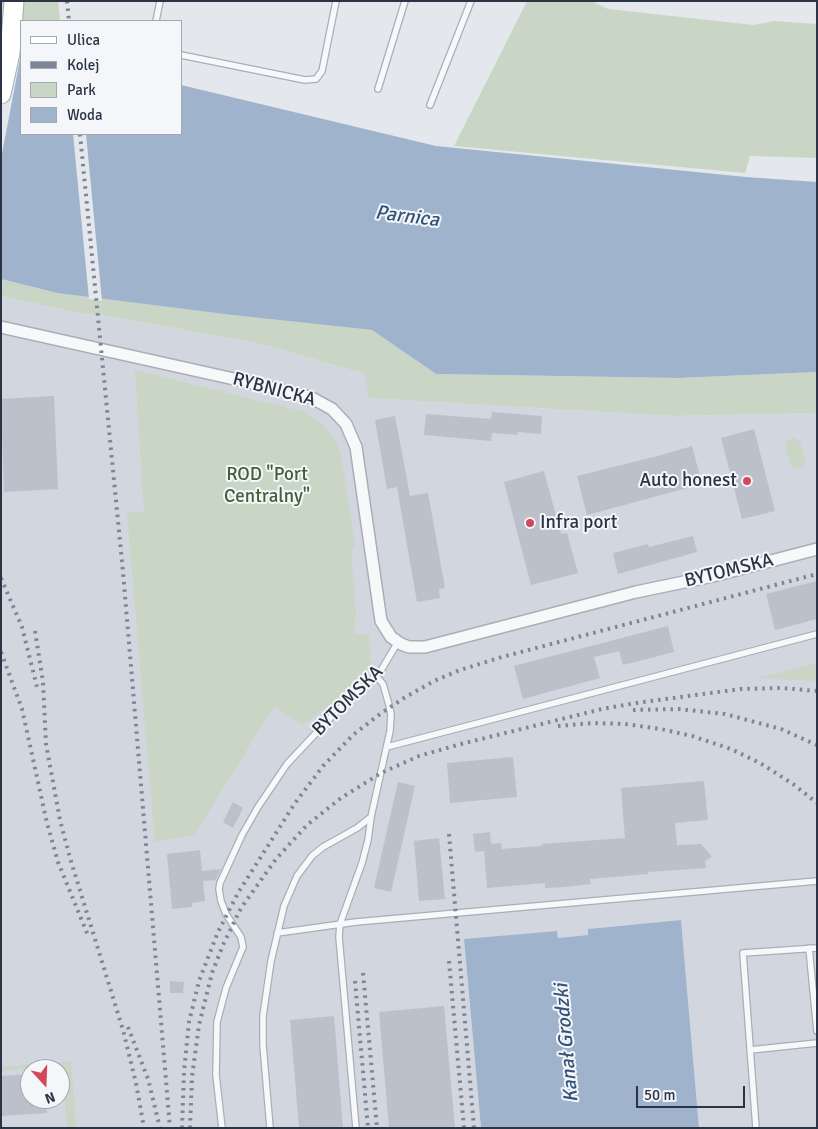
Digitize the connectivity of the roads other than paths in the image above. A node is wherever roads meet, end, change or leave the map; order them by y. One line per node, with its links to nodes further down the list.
1 (14, 1): 9 (main road)
2 (160, 1): 6 (lane)
3 (336, 1): 7 (lane)
4 (405, 1): 8 (lane)
5 (471, 1): 10 (lane)
6 (156, 20)
7 (182, 55)
8 (378, 89)
9 (1, 94)
10 (430, 105)
11 (1, 327): 14 (street, RYBNICKA)
12 (817, 549): 14 (street, BYTOMSKA)
13 (817, 634): 16 (lane)
14 (398, 642): 15 (lane, BYTOMSKA)
15 (376, 676): 16 (lane); 26 (lane, BYTOMSKA)
16 (387, 747): 17 (lane)
17 (371, 817): 19 (lane); 20 (lane)
18 (817, 881): 19 (lane)
19 (340, 924): 20 (lane); 28 (lane)
20 (277, 933): 27 (lane)
21 (810, 948): 22 (lane); 23 (lane); 25 (lane)
22 (817, 948)
23 (817, 1031)
24 (817, 1043): 25 (lane)
25 (750, 1050): 29 (lane)
26 (222, 1128)
27 (270, 1128)
28 (356, 1128)
29 (756, 1128)

